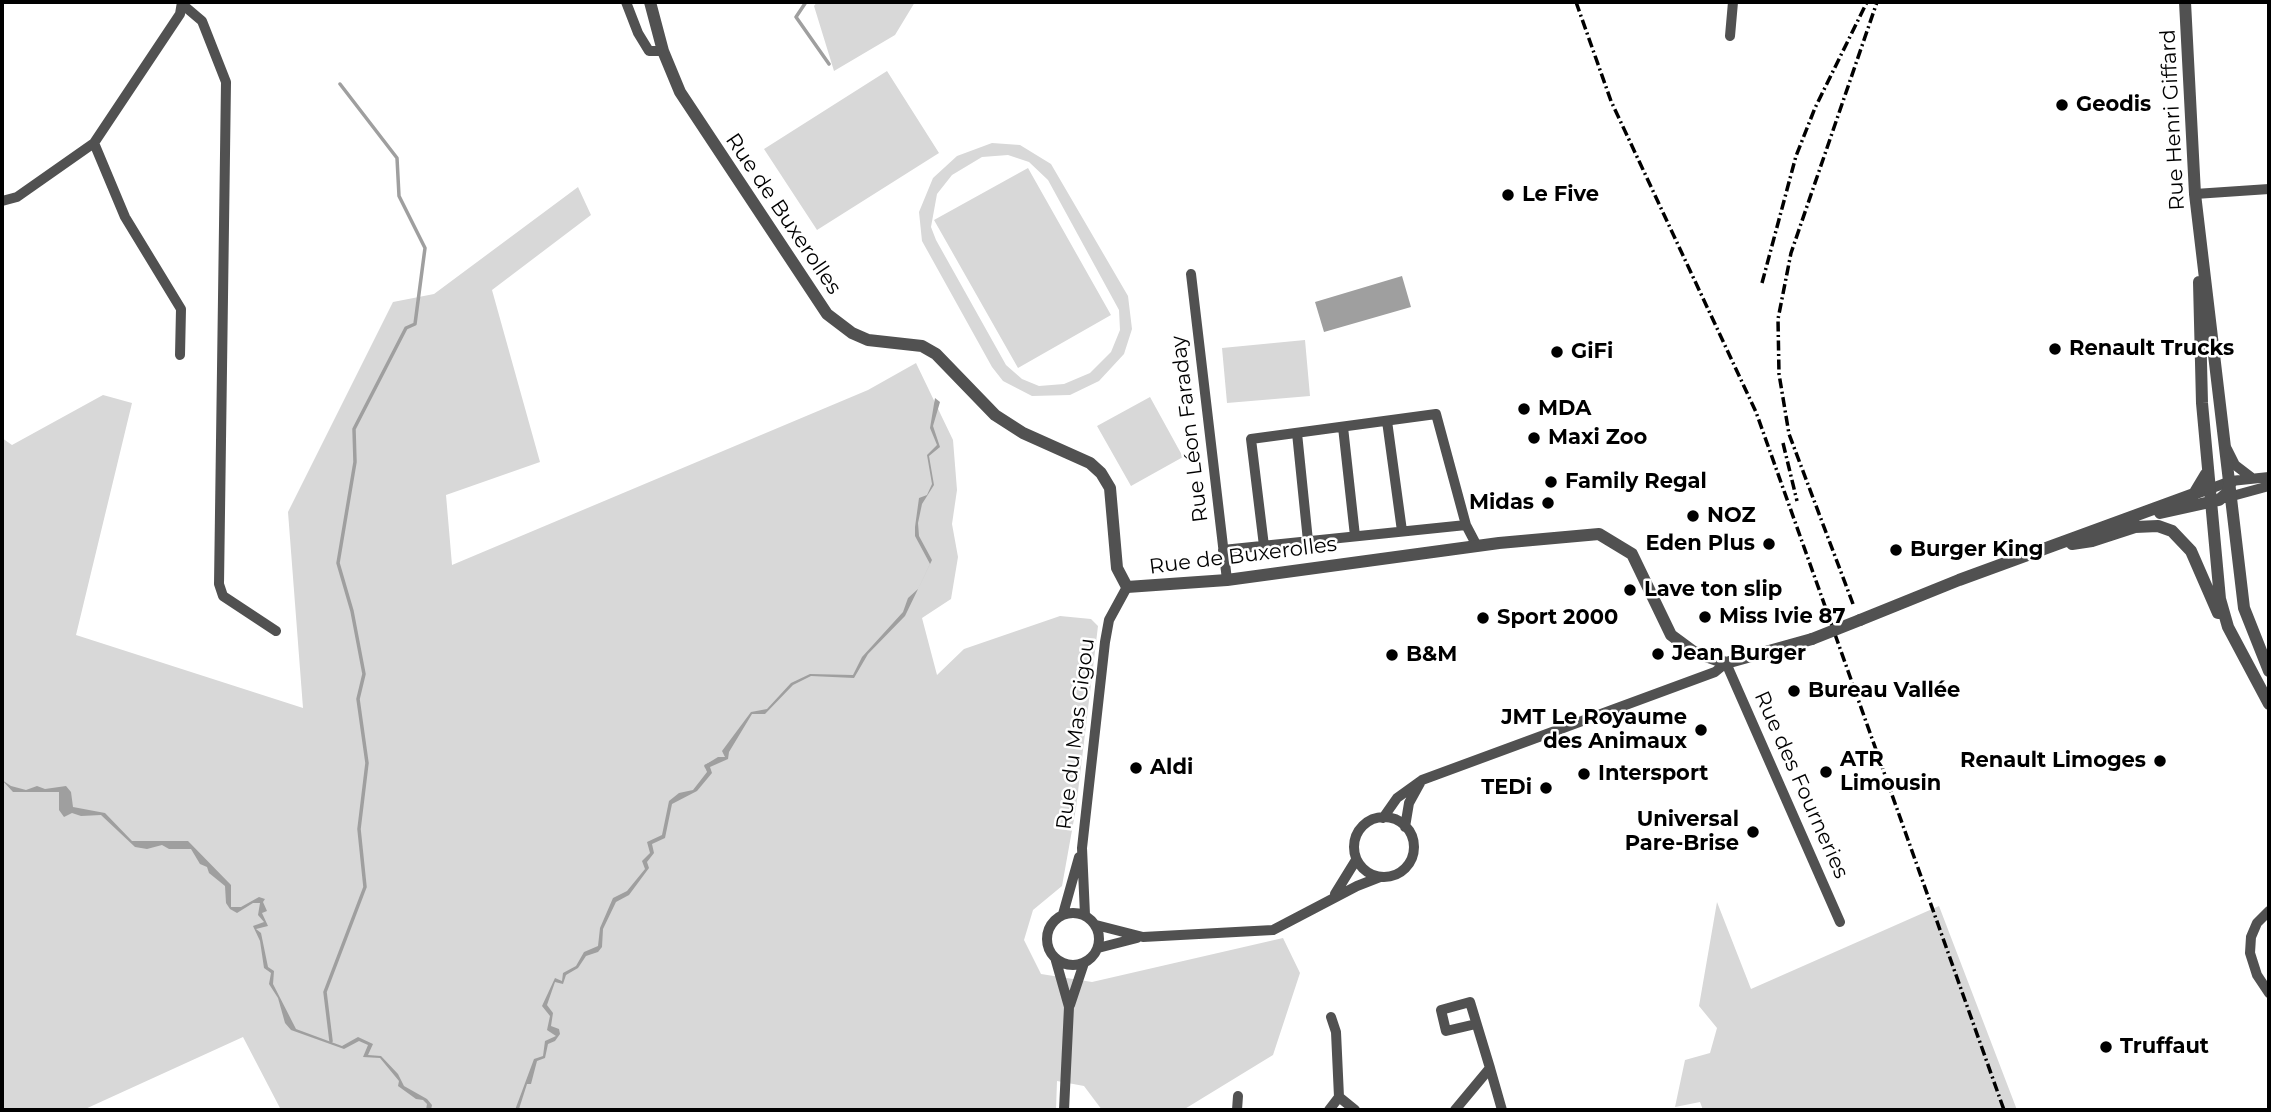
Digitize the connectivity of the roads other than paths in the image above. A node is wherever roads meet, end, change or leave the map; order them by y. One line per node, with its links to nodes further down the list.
1 (625, 2): 7 (street)
2 (650, 2): 7 (street, Rue de Buxerolles)
3 (1733, 2): 6 (street)
4 (2185, 2): 10 (street, Rue Henri Giffard)
5 (182, 3): 8 (street); 41 (street)
6 (1730, 36)
7 (663, 51): 39 (street, Rue de Buxerolles)
8 (94, 143): 11 (street); 14 (street)
9 (2269, 190): 10 (street)
10 (2195, 194): 12 (street, Rue Henri Giffard)
11 (2, 201)
12 (2199, 237): 18 (street, Rue Henri Giffard); 19 (street, Rue Henri Giffard)
13 (1191, 274): 37 (street, Rue Léon Faraday)
14 (180, 355)
15 (1387, 421): 16 (street); 30 (street); 31 (street)
16 (1343, 427): 17 (street); 32 (street)
17 (1297, 433): 33 (street); 34 (street)
18 (2226, 446): 22 (street); 23 (street, Rue Henri Giffard)
19 (2205, 449): 20 (street, Rue Henri Giffard); 23 (street)
20 (2207, 466): 25 (street, Rue Henri Giffard); 27 (street)
21 (2269, 477): 22 (street)
22 (2252, 478): 23 (street)
23 (2231, 481): 25 (street); 26 (street, Rue Henri Giffard); 28 (street)
24 (2269, 486): 26 (street)
25 (2209, 489): 27 (street); 28 (street, Rue Henri Giffard)
26 (2232, 496): 28 (street); 43 (street, Rue Henri Giffard)
27 (2185, 497): 29 (street)
28 (2214, 502): 29 (street); 40 (street, Rue Henri Giffard)
29 (2141, 514): 36 (street)
30 (1466, 525): 31 (street); 35 (street)
31 (1402, 531): 32 (street)
32 (1355, 536): 33 (street)
33 (1308, 541): 34 (street)
34 (1264, 546): 37 (street)
35 (1477, 546): 38 (street, Rue de Buxerolles); 42 (street, Rue de Buxerolles)
36 (2047, 547): 40 (street); 42 (street, bridge)
37 (1223, 550): 38 (street, Rue Léon Faraday)
38 (1227, 580): 39 (street, Rue de Buxerolles)
39 (1127, 587): 48 (street, Rue du Mas Gigou)
40 (2228, 627): 44 (street)
41 (276, 631)
42 (1726, 663): 45 (street); 55 (street, Rue des Fourneries)
43 (2269, 671)
44 (2269, 704)
45 (1422, 780): 46 (street); 47 (street)
46 (1383, 818): 47 (street); 49 (street)
47 (1405, 827): 50 (street)
48 (1082, 848): 53 (street, Rue du Mas Gigou); 54 (street, Rue du Mas Gigou)
49 (1356, 860): 50 (street); 51 (street)
50 (1380, 877): 51 (street)
51 (1331, 899): 57 (street)
52 (2269, 911): 61 (street)
53 (1063, 914): 54 (street); 59 (street)
54 (1084, 915): 56 (street)
55 (1840, 922)
56 (1096, 925): 57 (street); 58 (street)
57 (1143, 936): 58 (street)
58 (1098, 948): 60 (street)
59 (1056, 961): 60 (street); 62 (street)
60 (1084, 963): 62 (street)
61 (2269, 993)
62 (1069, 1007): 68 (street)
63 (1331, 1017): 67 (street)
64 (1476, 1024): 65 (street)
65 (1490, 1068): 72 (street); 73 (street)
66 (1238, 1096): 69 (street)
67 (1339, 1097): 70 (street); 71 (street)
68 (1064, 1110)
69 (1237, 1110)
70 (1329, 1110)
71 (1354, 1110)
72 (1455, 1110)
73 (1502, 1110)

